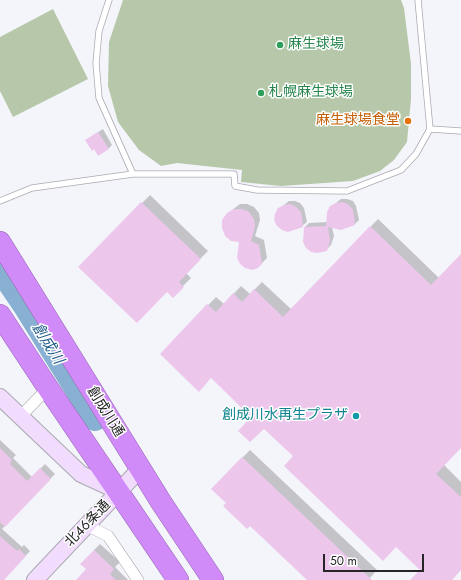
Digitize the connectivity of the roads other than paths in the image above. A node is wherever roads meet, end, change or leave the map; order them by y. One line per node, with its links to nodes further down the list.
1 (109, 0): 5 (lane)
2 (418, 0): 3 (lane)
3 (430, 129): 4 (lane); 5 (lane)
4 (461, 131)
5 (133, 174): 6 (lane)
6 (0, 201)
7 (0, 242): 12 (highway, 創成川通)
8 (0, 315): 9 (highway)
9 (48, 388): 11 (street); 13 (highway)
10 (0, 397): 11 (street)
11 (20, 416): 13 (street)
12 (141, 468): 13 (street, 北46条通); 18 (highway, 創成川通)
13 (119, 492): 14 (street, 北46条通); 17 (highway)
14 (86, 525): 15 (street, 北46条通); 16 (street)
15 (35, 580)
16 (138, 580)
17 (178, 580)
18 (213, 580)

